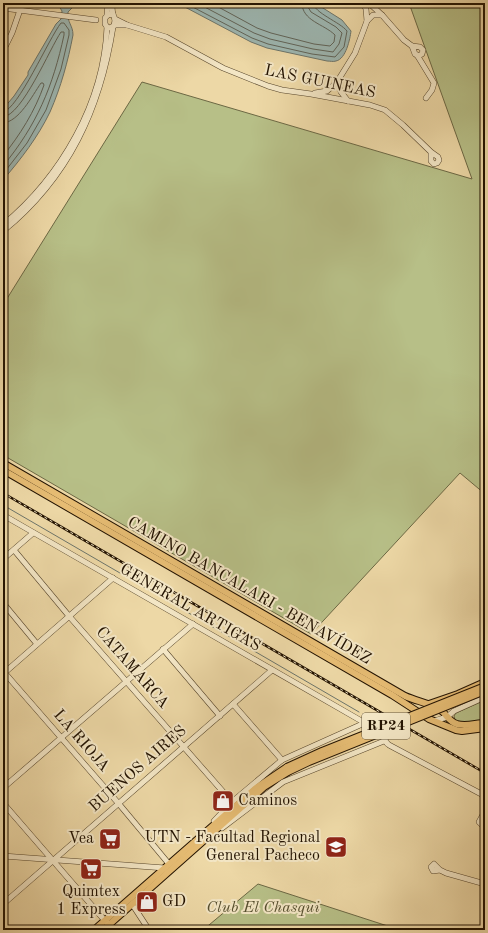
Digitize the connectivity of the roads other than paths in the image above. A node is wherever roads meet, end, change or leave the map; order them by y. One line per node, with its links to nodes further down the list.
1 (108, 3): 8 (street)
2 (112, 3): 9 (street)
3 (364, 3): 11 (street)
4 (369, 3): 7 (street)
5 (3, 8): 6 (street)
6 (20, 10): 10 (street); 16 (street)
7 (382, 15): 11 (street); 15 (street)
8 (106, 16): 9 (street); 10 (street); 13 (street)
9 (114, 17): 12 (street, LAS GUINEAS); 14 (street)
10 (96, 20): 13 (street)
11 (367, 21): 18 (street)
12 (127, 25): 14 (street, LAS GUINEAS); 19 (street, LAS GUINEAS)
13 (106, 26): 14 (street, LAS GUINEAS); 20 (street)
14 (114, 26): 20 (street)
15 (412, 46): 17 (street); 17 (street)
16 (3, 51)
17 (416, 55): 21 (street)
18 (338, 82): 19 (street); 22 (street)
19 (312, 94): 22 (street, LAS GUINEAS)
20 (95, 98): 24 (street)
21 (426, 98)
22 (349, 101): 23 (street, LAS GUINEAS)
23 (431, 152)
24 (28, 205): 25 (street); 26 (street)
25 (3, 224)
26 (3, 230)
27 (3, 464): 47 (main road, CAMINO BANCALARI - BENAVÍDEZ)
28 (3, 470): 48 (main road, CAMINO BANCALARI - BENAVÍDEZ)
29 (3, 515): 30 (street, GENERAL ARTIGAS)
30 (33, 533): 31 (street); 33 (street, GENERAL ARTIGAS)
31 (14, 550): 32 (street); 35 (street, CATAMARCA)
32 (3, 559)
33 (113, 578): 35 (street); 36 (street, GENERAL ARTIGAS)
34 (3, 603): 37 (street)
35 (69, 616): 37 (street); 41 (street, CATAMARCA)
36 (193, 624): 38 (street); 39 (street, GENERAL ARTIGAS)
37 (38, 644): 40 (street)
38 (163, 649): 41 (street); 49 (street)
39 (272, 670): 46 (street, BUENOS AIRES); 52 (street, GENERAL ARTIGAS)
40 (3, 673): 55 (street, LA RIOJA)
41 (126, 681): 55 (street); 57 (street, CATAMARCA)
42 (485, 682): 47 (main road)
43 (485, 686): 59 (main road, RP24, bridge)
44 (485, 690): 59 (main road, RP24, bridge)
45 (485, 697): 50 (street)
46 (233, 704): 49 (street, BUENOS AIRES); 58 (street)
47 (429, 704): 48 (main road); 50 (main road, CAMINO BANCALARI - BENAVÍDEZ)
48 (421, 714): 51 (main road, CAMINO BANCALARI - BENAVÍDEZ)
49 (220, 716): 57 (street, BUENOS AIRES)
50 (447, 717): 51 (street); 53 (main road, CAMINO BANCALARI - BENAVÍDEZ)
51 (434, 721): 54 (main road, CAMINO BANCALARI - BENAVÍDEZ)
52 (365, 723): 56 (street, GENERAL ARTIGAS); 58 (street)
53 (485, 723)
54 (485, 728)
55 (61, 738): 60 (street); 64 (street, LA RIOJA)
56 (384, 741): 61 (street); 67 (street)
57 (184, 747): 62 (street, CATAMARCA); 64 (street, BUENOS AIRES)
58 (282, 760): 62 (street)
59 (288, 770): 67 (main road, RP24)
60 (3, 788)
61 (485, 795)
62 (232, 802): 67 (street)
63 (3, 803): 70 (street)
64 (119, 804): 70 (street, BUENOS AIRES); 71 (street, LA RIOJA)
65 (484, 813): 66 (street)
66 (485, 826)
67 (199, 842): 71 (main road, RP24); 75 (main road, RP24)
68 (3, 856): 70 (street)
69 (3, 859): 70 (street)
70 (52, 862): 71 (street); 74 (street, BUENOS AIRES); 76 (street)
71 (167, 866): 76 (main road, RP24)
72 (440, 870): 73 (street)
73 (485, 884)
74 (3, 904)
75 (132, 904): 76 (main road, RP24); 79 (street)
76 (106, 923): 77 (main road, RP24); 78 (main road, RP24)
77 (94, 930)
78 (103, 930)
79 (149, 930)

